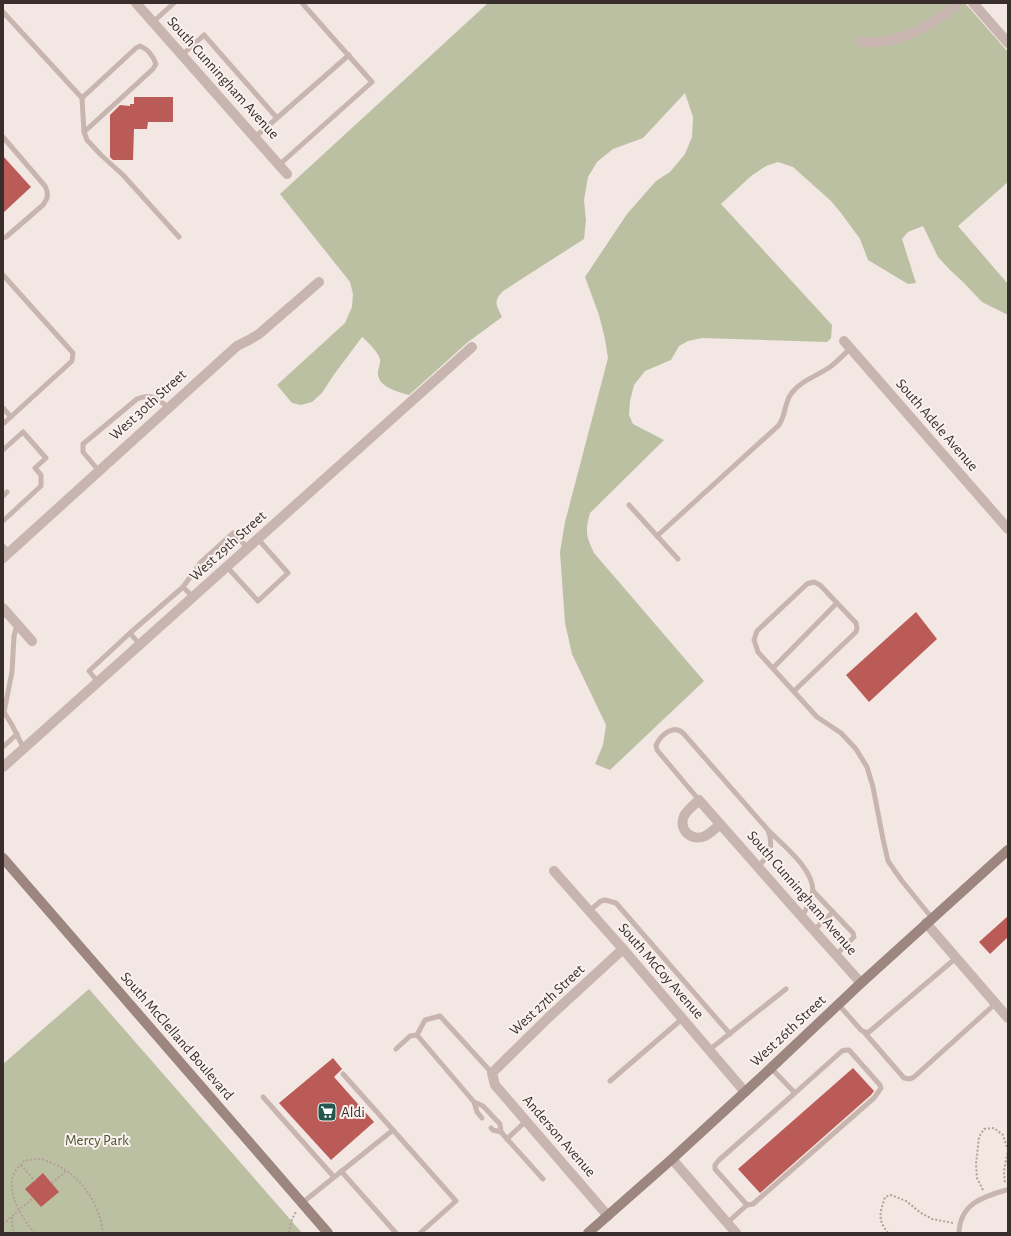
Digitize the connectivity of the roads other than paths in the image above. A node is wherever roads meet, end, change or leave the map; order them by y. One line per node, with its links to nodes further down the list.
1 (136, 3): 7 (street, South Cunningham Avenue)
2 (174, 3): 7 (lane)
3 (302, 3): 11 (lane)
4 (958, 3): 8 (street)
5 (973, 3): 9 (street)
6 (3, 12): 12 (lane)
7 (153, 22): 10 (street, South Cunningham Avenue)
8 (861, 42)
9 (1008, 43)
10 (182, 55): 13 (lane); 16 (street, South Cunningham Avenue)
11 (348, 55): 13 (lane); 17 (lane)
12 (82, 98): 14 (lane); 14 (lane)
13 (277, 118): 16 (lane)
14 (84, 132): 19 (lane)
15 (3, 137): 20 (lane)
16 (255, 137): 17 (street, South Cunningham Avenue)
17 (279, 165): 18 (street, South Cunningham Avenue)
18 (287, 174)
19 (179, 237)
20 (3, 238)
21 (3, 275): 27 (lane)
22 (319, 282): 25 (street, West 30th Street)
23 (848, 344): 33 (street, South Adele Avenue); 34 (lane)
24 (472, 347): 35 (street, West 29th Street)
25 (168, 407): 30 (street, West 30th Street); 30 (lane)
26 (3, 408): 27 (lane)
27 (11, 417): 28 (lane)
28 (3, 424)
29 (3, 450): 32 (lane)
30 (99, 471): 37 (street, West 30th Street)
31 (629, 505): 34 (lane)
32 (3, 521)
33 (1008, 529)
34 (657, 536): 38 (lane)
35 (258, 539): 36 (street, West 29th Street); 39 (lane)
36 (248, 548): 39 (street, West 29th Street); 40 (lane)
37 (5, 552)
38 (678, 559)
39 (227, 567): 41 (street, West 29th Street)
40 (183, 587): 41 (lane); 45 (lane)
41 (193, 597): 47 (street, West 29th Street)
42 (837, 603): 48 (lane); 48 (lane); 50 (lane)
43 (3, 608): 44 (street)
44 (18, 624): 46 (street); 51 (lane)
45 (130, 633): 47 (lane); 49 (lane)
46 (32, 641)
47 (140, 645): 49 (street, West 29th Street)
48 (773, 668): 50 (lane)
49 (98, 682): 53 (street, West 29th Street)
50 (794, 691): 66 (lane)
51 (16, 734): 52 (lane); 53 (lane)
52 (3, 747)
53 (24, 749): 54 (street, West 29th Street)
54 (3, 768)
55 (699, 800): 56 (street, South Cunningham Avenue); 56 (street); 57 (lane)
56 (720, 824): 60 (street, South Cunningham Avenue)
57 (768, 830): 60 (lane); 62 (lane)
58 (1008, 850): 66 (street, West 26th Street)
59 (3, 858): 101 (street, South McClelland Boulevard)
60 (758, 867): 65 (street, South Cunningham Avenue)
61 (554, 871): 63 (street, South McCoy Avenue)
62 (813, 891): 64 (lane); 65 (lane)
63 (589, 911): 68 (street, South McCoy Avenue); 78 (lane)
64 (833, 912): 67 (lane); 69 (lane)
65 (802, 917): 67 (street, South Cunningham Avenue)
66 (929, 921): 70 (street); 71 (street, West 26th Street)
67 (814, 930): 69 (street, South Cunningham Avenue)
68 (623, 950): 75 (street, South McCoy Avenue); 83 (street, West 27th Street)
69 (836, 955): 71 (street, South Cunningham Avenue)
70 (956, 958): 74 (street); 77 (lane)
71 (860, 983): 73 (street, West 26th Street)
72 (786, 989): 78 (lane)
73 (838, 1004): 77 (lane); 82 (street, West 26th Street)
74 (995, 1004): 76 (street); 77 (lane)
75 (682, 1018): 81 (street, South McCoy Avenue); 85 (lane)
76 (1008, 1018)
77 (864, 1032)
78 (730, 1034): 81 (lane)
79 (417, 1035): 80 (lane); 83 (lane); 89 (lane)
80 (396, 1049)
81 (709, 1050): 86 (street, South McCoy Avenue)
82 (771, 1068): 86 (street, West 26th Street); 87 (lane)
83 (492, 1073): 91 (street, Anderson Avenue)
84 (343, 1074): 93 (lane)
85 (610, 1081)
86 (745, 1092): 96 (street, West 26th Street)
87 (795, 1093): 102 (lane); 102 (lane)
88 (263, 1097): 98 (lane)
89 (474, 1102): 90 (lane); 94 (lane)
90 (482, 1118)
91 (526, 1121): 95 (lane); 103 (street, Anderson Avenue)
92 (491, 1128): 94 (lane)
93 (393, 1130): 97 (lane); 107 (lane)
94 (501, 1132): 95 (lane)
95 (507, 1139): 99 (lane)
96 (672, 1159): 103 (street, West 26th Street); 104 (street)
97 (341, 1172): 98 (lane); 106 (lane)
98 (334, 1177): 101 (lane)
99 (543, 1179)
100 (1007, 1190): 110 (lane)
101 (302, 1203): 105 (street, South McClelland Boulevard)
102 (747, 1205): 104 (lane)
103 (608, 1216): 108 (street, West 26th Street)
104 (727, 1223): 109 (street)
105 (328, 1233)
106 (396, 1233)
107 (420, 1233)
108 (588, 1233)
109 (736, 1233)
110 (959, 1233)

